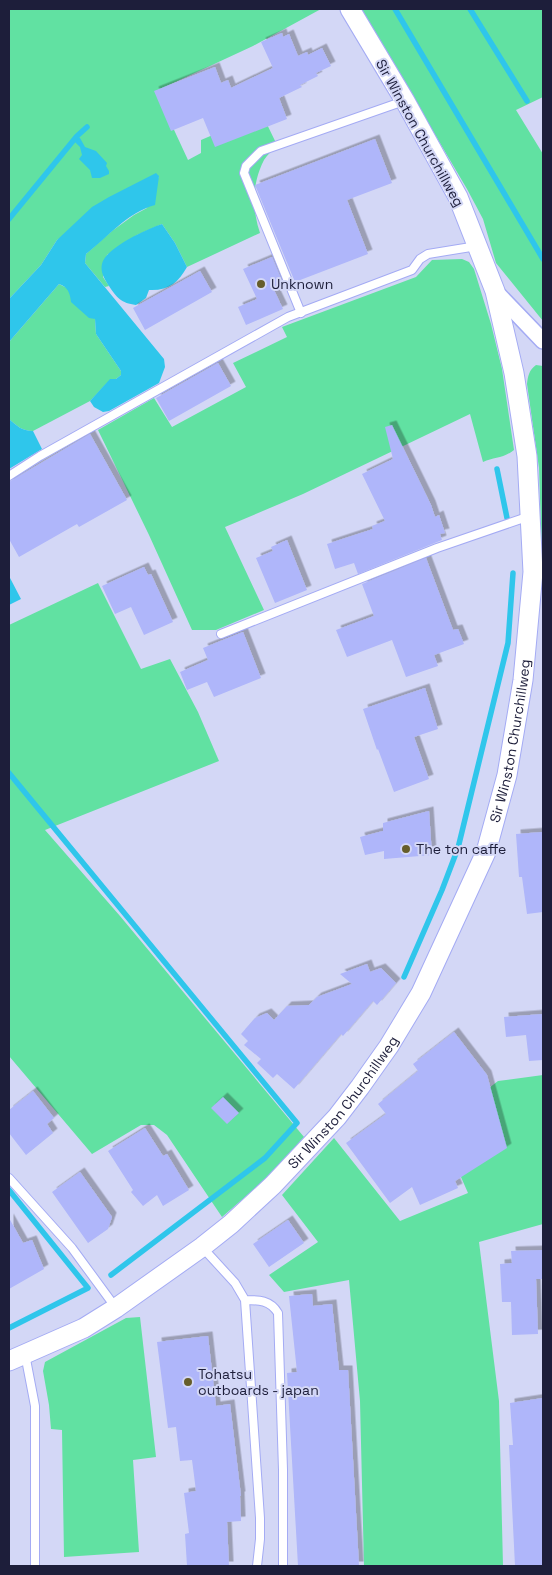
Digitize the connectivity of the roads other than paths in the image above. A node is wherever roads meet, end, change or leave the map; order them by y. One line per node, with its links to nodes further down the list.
1 (350, 9): 2 (street, Sir Winston Churchillweg)
2 (406, 101): 3 (street, Sir Winston Churchillweg); 5 (lane)
3 (477, 246): 4 (street, Sir Winston Churchillweg); 5 (lane)
4 (495, 291): 6 (street); 8 (street, Sir Winston Churchillweg)
5 (300, 313): 7 (lane)
6 (543, 340)
7 (9, 476)
8 (530, 516): 9 (lane); 11 (street, Sir Winston Churchillweg)
9 (221, 634)
10 (9, 1178): 13 (lane)
11 (202, 1247): 12 (lane); 13 (street, Sir Winston Churchillweg)
12 (245, 1300): 16 (lane); 17 (lane)
13 (116, 1308): 14 (street, Sir Winston Churchillweg)
14 (17, 1358): 15 (lane)
15 (35, 1566)
16 (257, 1566)
17 (283, 1566)

